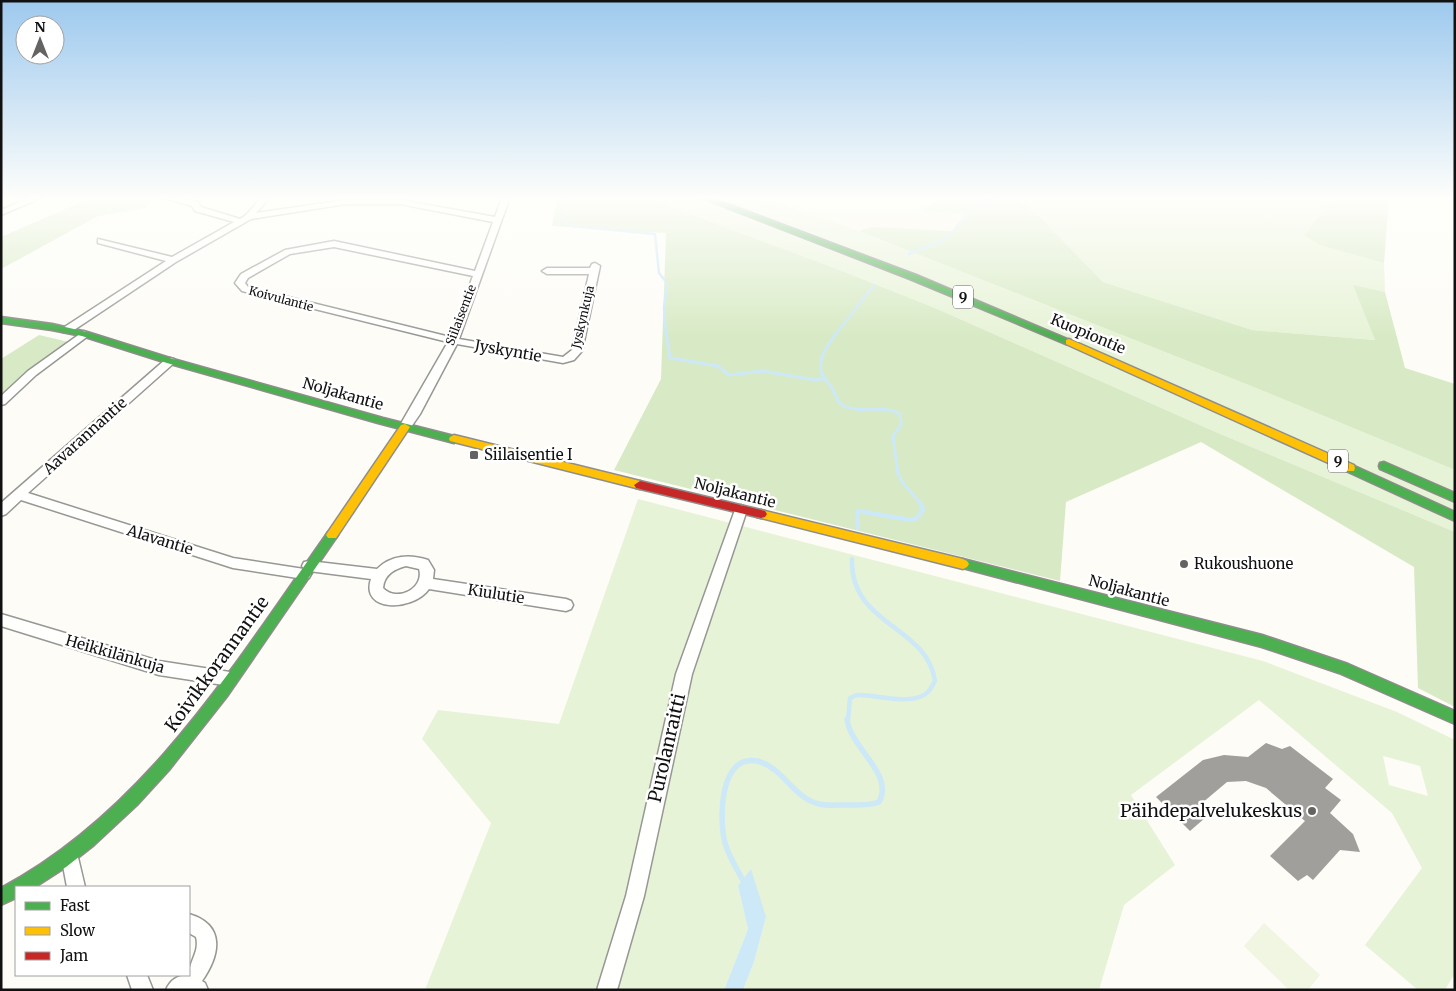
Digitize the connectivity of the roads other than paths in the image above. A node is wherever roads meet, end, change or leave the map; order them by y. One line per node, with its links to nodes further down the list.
1 (110, 243): 6 (street)
2 (204, 243): 6 (street)
3 (488, 243): 8 (street, Siilaisentie)
4 (827, 243): 23 (main road, Kuopiontie / 9)
5 (854, 243): 9 (main road, 9)
6 (173, 260): 11 (street)
7 (547, 271): 14 (street, Jyskynkuja)
8 (476, 274): 13 (street, Siilaisentie); 13 (street, Koivulantie)
9 (935, 274)
10 (1, 320): 11 (main road, Noljakantie)
11 (68, 330): 12 (main road, Noljakantie)
12 (84, 334): 15 (main road, Noljakantie); 16 (street)
13 (454, 340): 14 (street, Jyskyntie); 17 (street, Siilaisentie)
14 (563, 360)
15 (170, 361): 17 (main road, Noljakantie); 19 (street, Aavarannantie)
16 (1, 402)
17 (405, 427): 21 (main road, Noljakantie); 24 (main road, Koivikkorannantie)
18 (1372, 460): 20 (main road)
19 (19, 495): 22 (street, Aavarannantie); 24 (street, Alavantie)
20 (1455, 498)
21 (742, 510): 30 (main road, Noljakantie); 40 (street, Purolanraitti)
22 (1, 511)
23 (1455, 517)
24 (306, 570): 25 (street); 29 (main road, Koivikkorannantie)
25 (379, 575): 26 (street); 26 (street)
26 (426, 582): 27 (street, Kiulutie)
27 (566, 605)
28 (1, 620): 29 (street, Heikkilänkuja)
29 (230, 679): 31 (main road, Koivikkorannantie)
30 (1455, 718)
31 (70, 854): 32 (main road, Koivikkorannantie); 33 (street)
32 (22, 886)
33 (76, 886)
34 (15, 890): 35 (main road)
35 (1, 897)
36 (190, 924): 38 (street)
37 (138, 976): 39 (street)
38 (187, 988)
39 (143, 990)
40 (607, 990)

